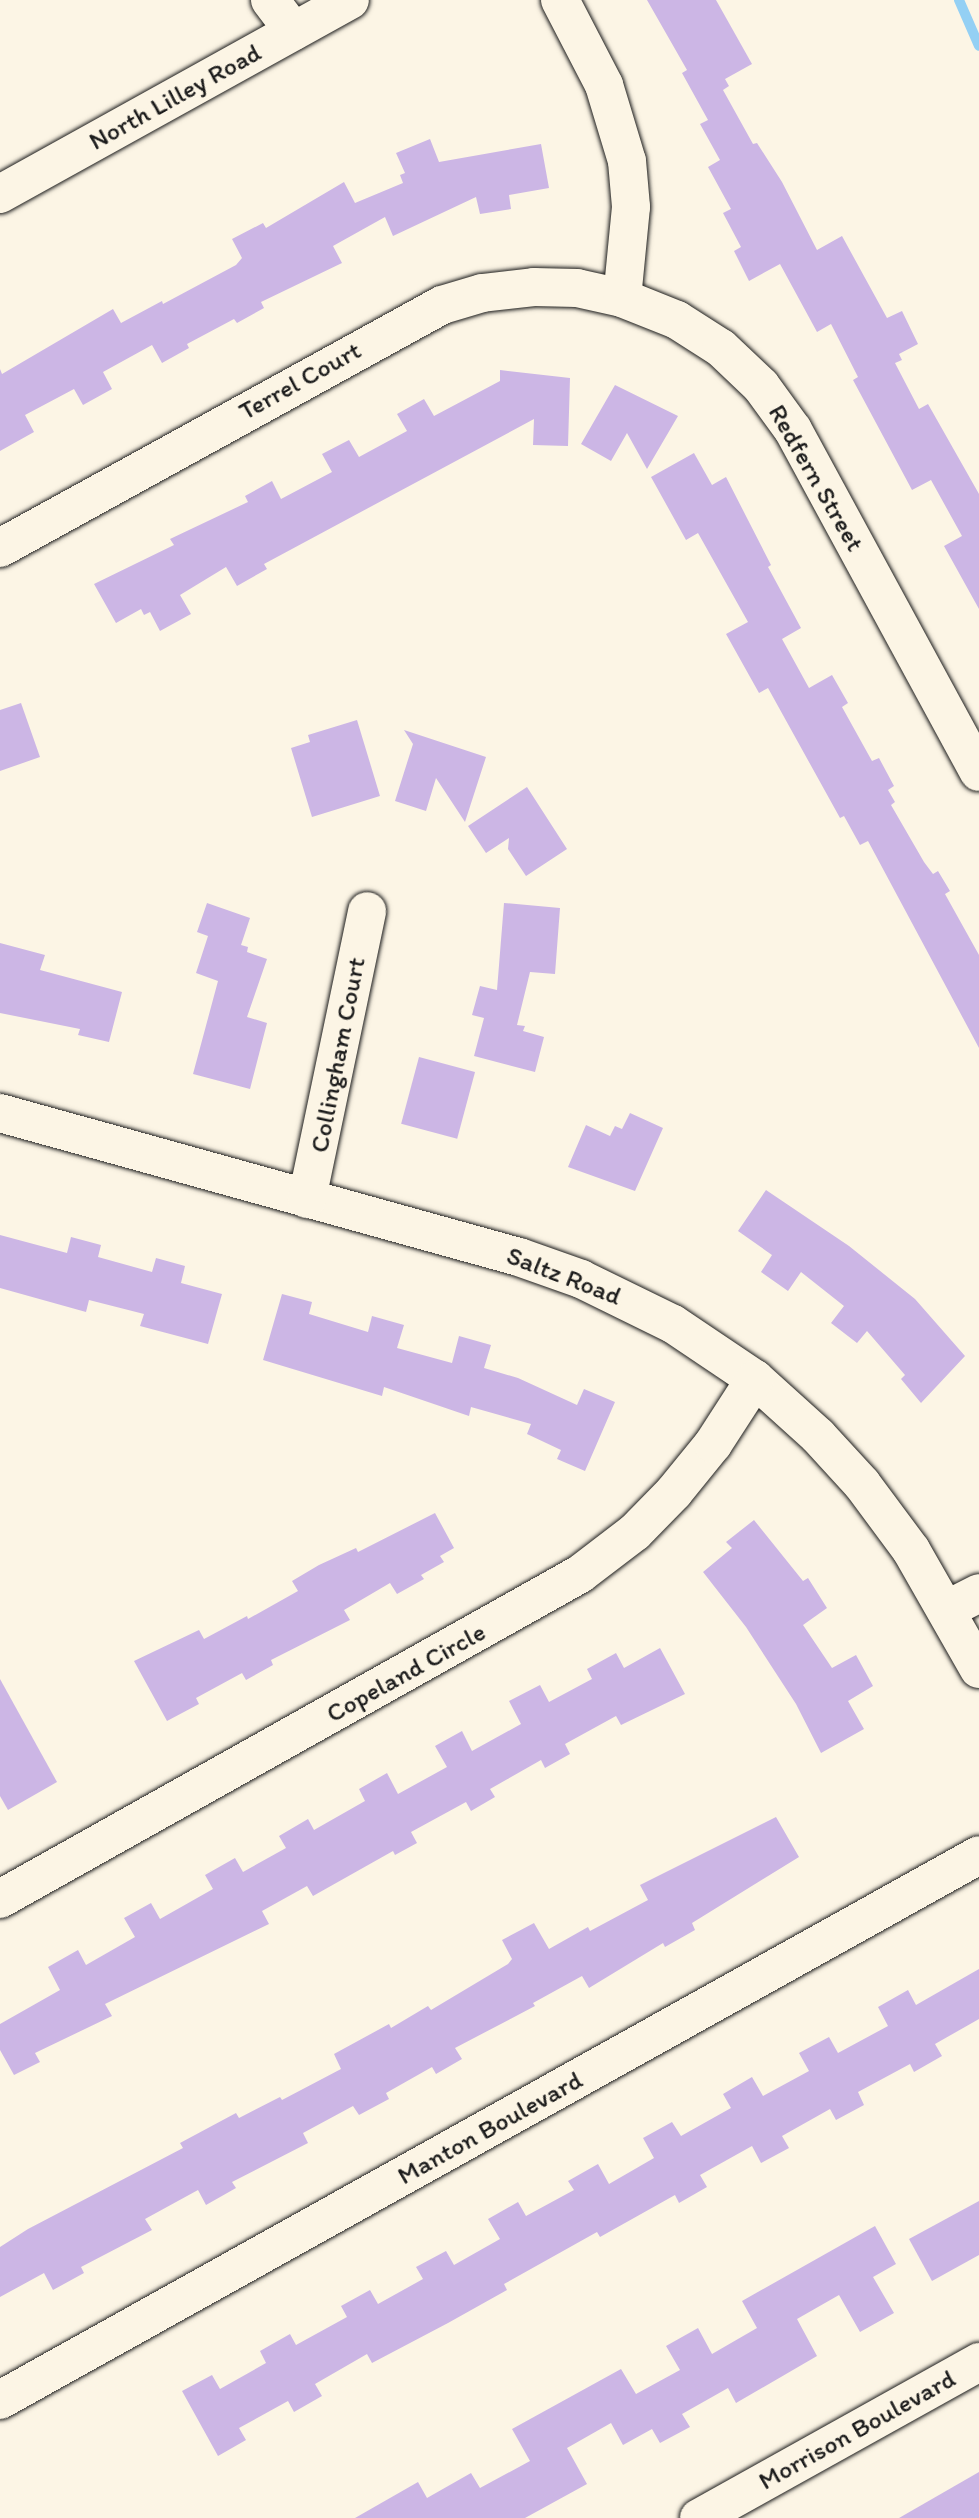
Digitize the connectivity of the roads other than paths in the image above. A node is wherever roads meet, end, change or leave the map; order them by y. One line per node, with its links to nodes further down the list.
1 (270, 0): 4 (street)
2 (349, 0): 4 (street, North Lilley Road)
3 (559, 0): 6 (street)
4 (293, 31): 5 (street, North Lilley Road)
5 (0, 194)
6 (622, 298): 7 (street, Terrel Court); 8 (street, Redfern Street)
7 (0, 548)
8 (979, 772)
9 (367, 911): 11 (street, Collingham Court)
10 (0, 1113): 11 (street, Saltz Road)
11 (307, 1199): 12 (street, Saltz Road)
12 (755, 1380): 13 (street, Saltz Road); 16 (street, Copeland Circle)
13 (962, 1601): 14 (street, Saltz Road)
14 (979, 1669)
15 (979, 1856): 18 (street, Manton Boulevard)
16 (0, 1899)
17 (979, 2362): 19 (street, Morrison Boulevard)
18 (0, 2400)
19 (699, 2518)

